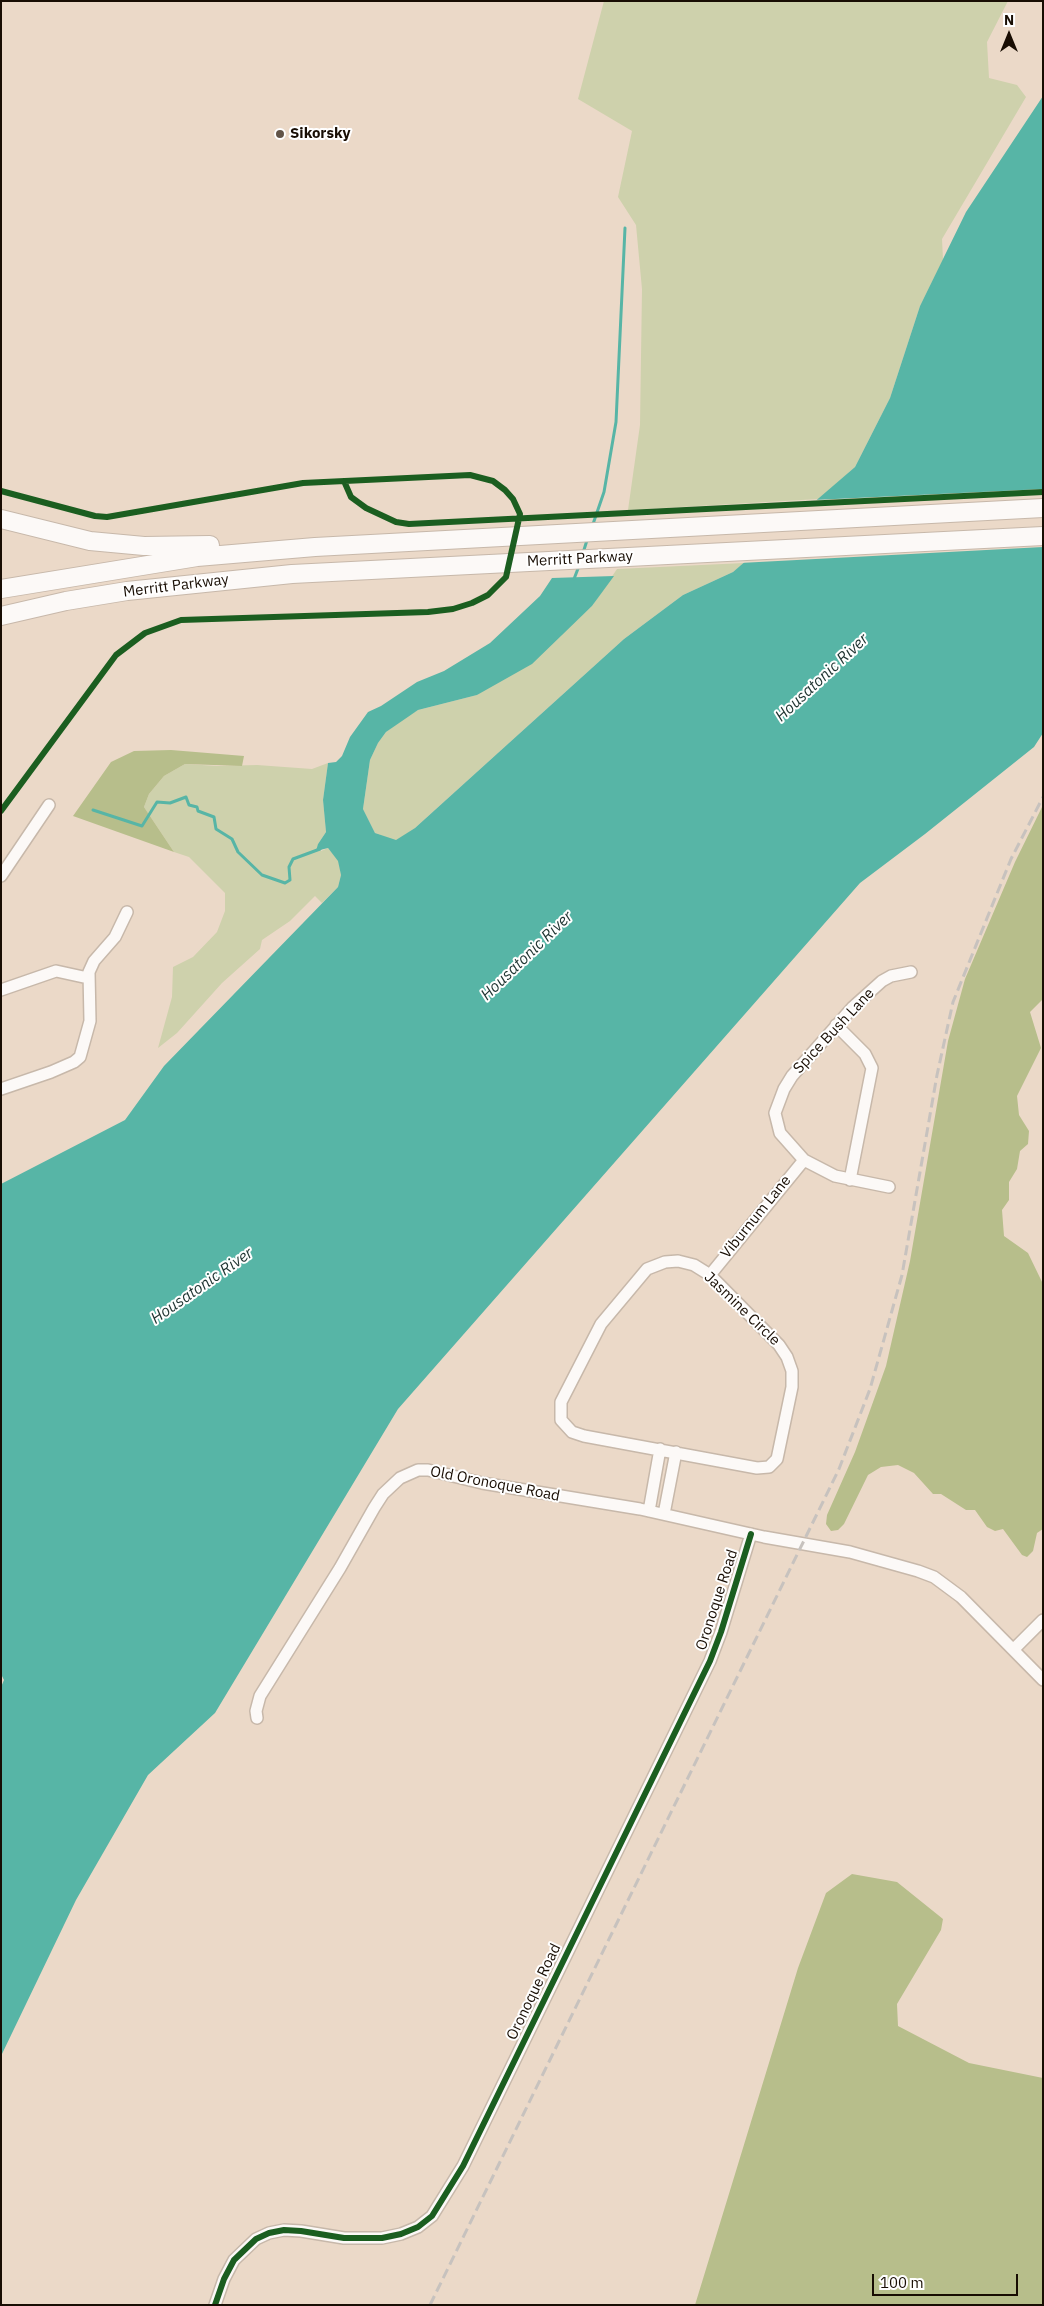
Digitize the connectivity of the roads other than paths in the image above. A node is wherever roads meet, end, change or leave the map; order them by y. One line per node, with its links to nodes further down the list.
1 (1043, 508): 4 (highway, Merritt Parkway)
2 (1, 519): 4 (highway)
3 (1043, 536): 6 (highway, Merritt Parkway)
4 (315, 547): 5 (highway, Merritt Parkway)
5 (1, 588)
6 (1, 616)
7 (49, 804): 8 (street)
8 (1, 876)
9 (127, 912): 11 (street)
10 (911, 972): 13 (street, Spice Bush Lane)
11 (88, 978): 12 (street); 14 (street)
12 (1, 990)
13 (836, 1024): 15 (street, Spice Bush Lane); 16 (street)
14 (1, 1089)
15 (804, 1160): 16 (street, Spice Bush Lane); 18 (street, Viburnum Lane)
16 (850, 1180): 17 (street, Spice Bush Lane)
17 (889, 1187)
18 (710, 1276): 19 (street, Jasmine Circle); 20 (street, Jasmine Circle)
19 (660, 1449): 20 (street, Jasmine Circle); 21 (street)
20 (676, 1452): 22 (street)
21 (649, 1511): 22 (street, Old Oronoque Road); 27 (street, Old Oronoque Road)
22 (664, 1514): 23 (street, Old Oronoque Road)
23 (752, 1534): 25 (street, Oronoque Road); 28 (street, Oronoque Road)
24 (1043, 1620): 25 (street)
25 (1014, 1649): 26 (street, Oronoque Road)
26 (1043, 1680)
27 (258, 1718)
28 (215, 2305)

